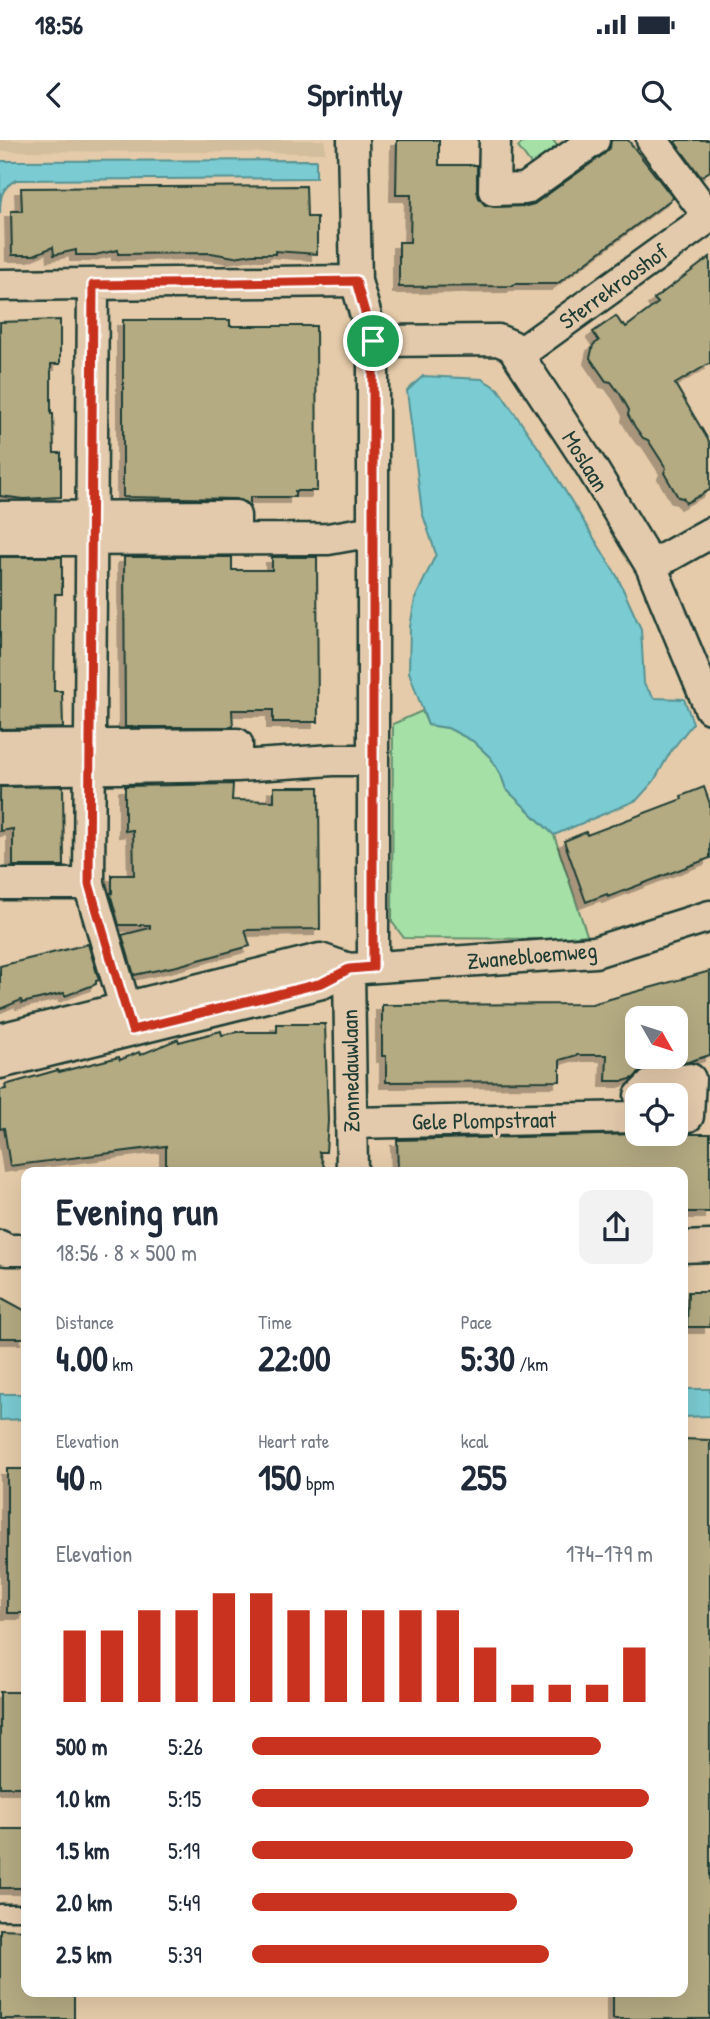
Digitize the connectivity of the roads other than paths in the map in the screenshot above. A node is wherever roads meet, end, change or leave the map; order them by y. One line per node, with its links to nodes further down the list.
1 (353, 140): 6 (street, Zonnedauwlaan)
2 (495, 140): 3 (street)
3 (594, 140)
4 (652, 140): 5 (street, Sterrekrooshof)
5 (710, 218): 10 (street, Sterrekrooshof)
6 (356, 281): 8 (street); 9 (street, Zonnedauwlaan)
7 (0, 285): 8 (street)
8 (93, 285): 12 (street)
9 (373, 341): 10 (street, Moslaan); 13 (street, Zonnedauwlaan)
10 (517, 355): 16 (street, Moslaan)
11 (0, 517): 12 (street)
12 (92, 529): 13 (street); 15 (street); 19 (street)
13 (373, 531): 20 (street, Zonnedauwlaan)
14 (710, 533): 16 (street)
15 (0, 540)
16 (651, 566): 17 (street, Moslaan)
17 (710, 708)
18 (0, 746): 19 (street)
19 (90, 756): 20 (street); 21 (street); 23 (street)
20 (372, 760): 25 (street, Zonnedauwlaan)
21 (0, 770)
22 (0, 884): 23 (street)
23 (89, 884): 26 (street)
24 (710, 916): 25 (street, Zwanebloemweg)
25 (361, 968): 26 (street, Zwanebloemweg); 32 (street, Zonnedauwlaan)
26 (130, 1019): 27 (street, Zwanebloemweg); 28 (street, Zwanebloemweg)
27 (0, 1039)
28 (0, 1063)
29 (660, 1083): 31 (street, Gele Plompstraat)
30 (625, 1107): 32 (street, Gele Plompstraat)
31 (688, 1116)
32 (351, 1123): 33 (street, Zonnedauwlaan)
33 (352, 1167)
34 (0, 1246): 37 (street)
35 (710, 1246): 36 (street)
36 (688, 1247)
37 (21, 1250)
38 (0, 1912): 39 (lane)
39 (21, 1912)

